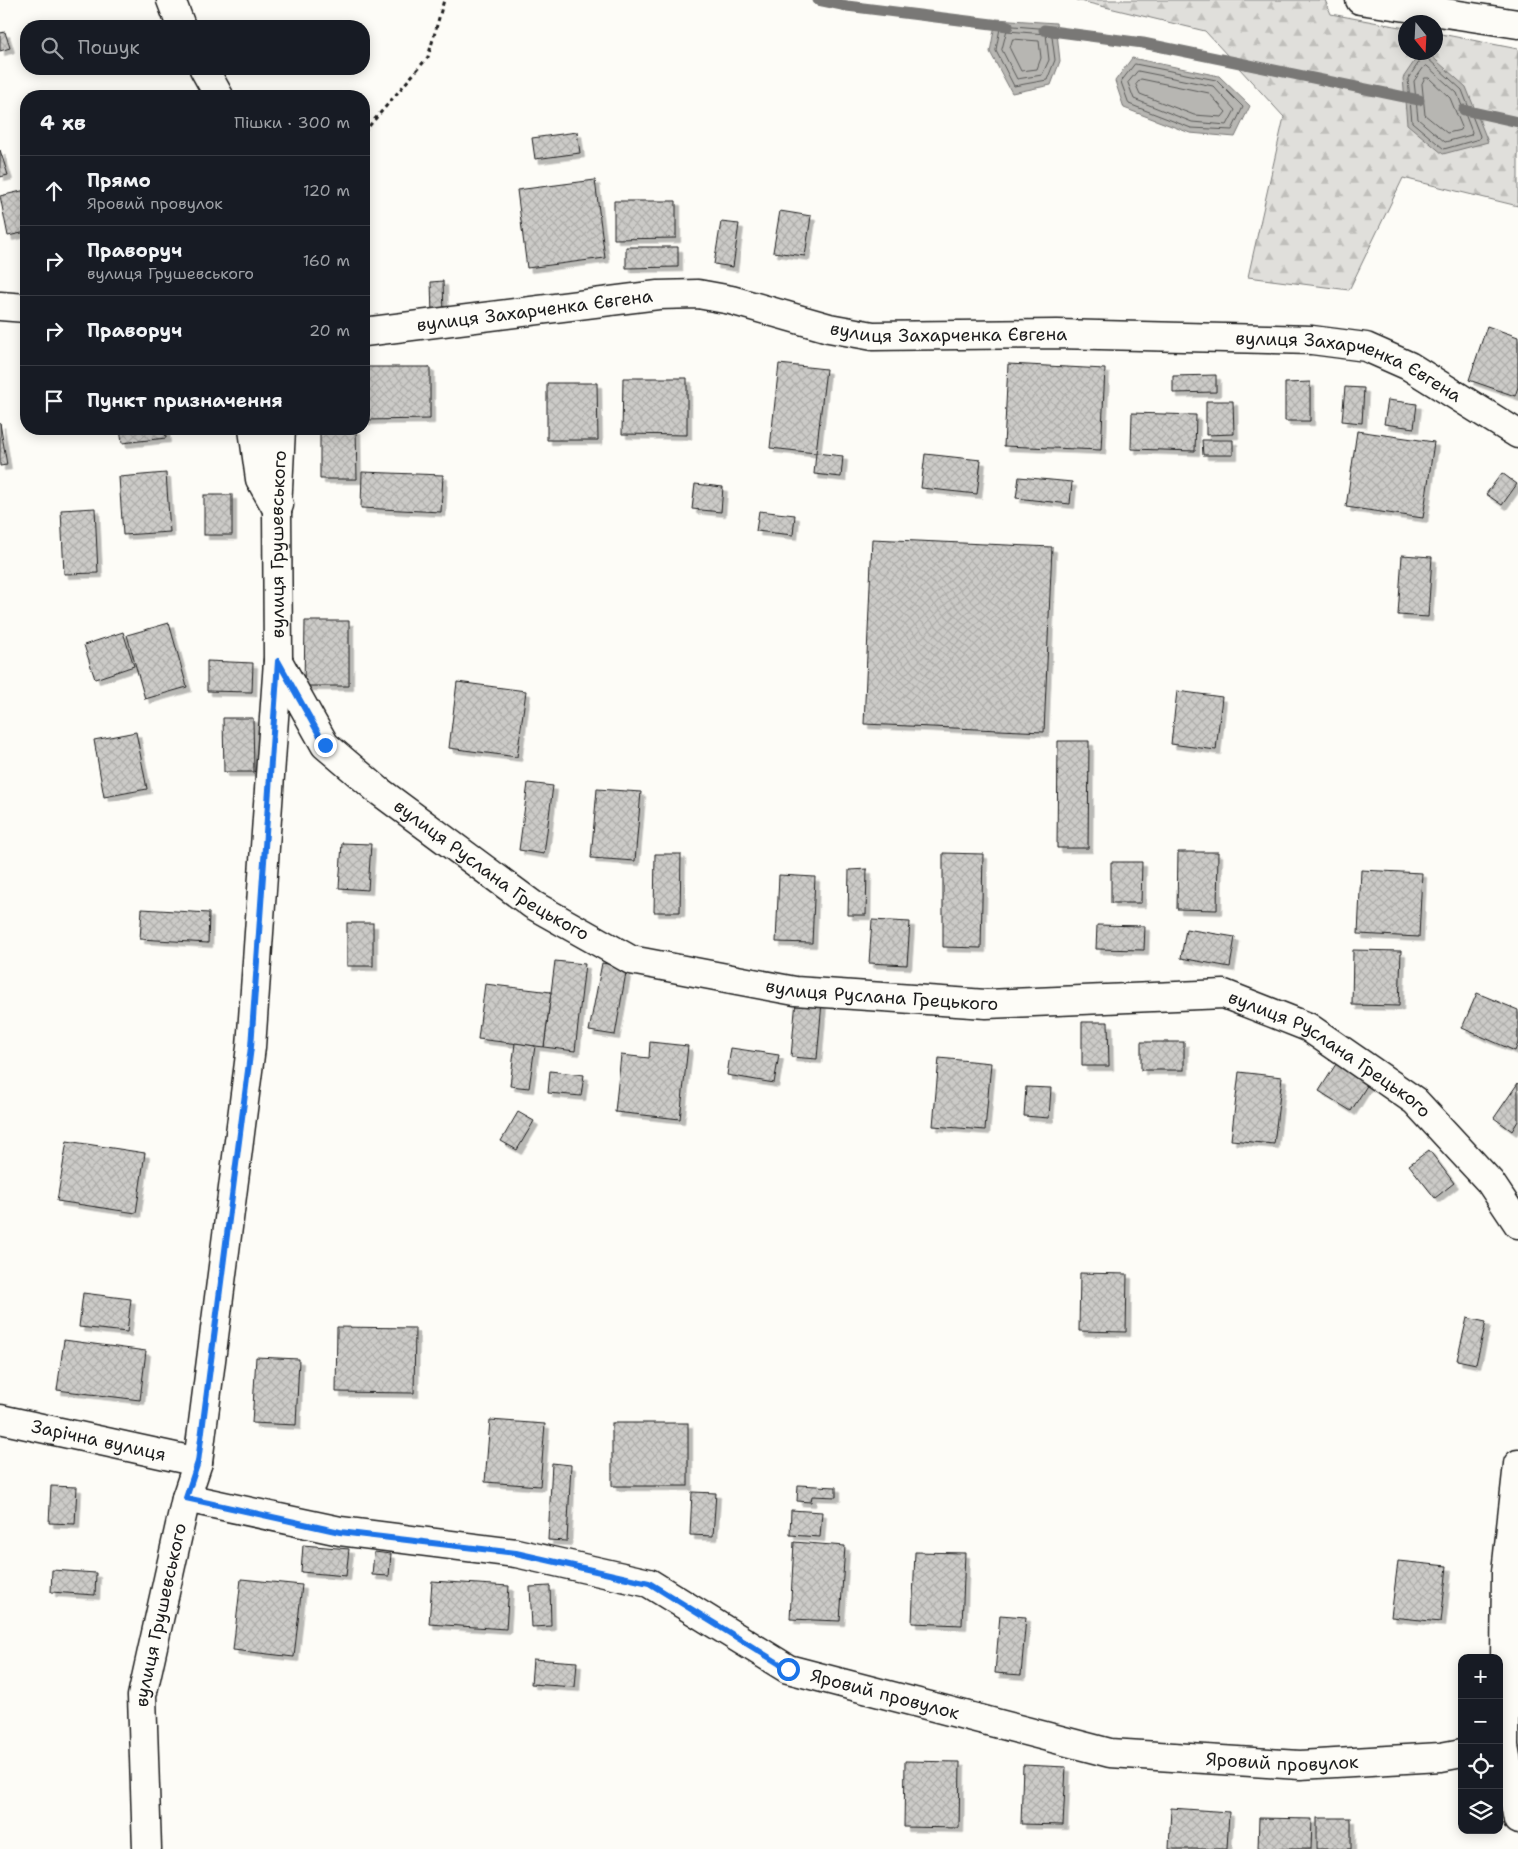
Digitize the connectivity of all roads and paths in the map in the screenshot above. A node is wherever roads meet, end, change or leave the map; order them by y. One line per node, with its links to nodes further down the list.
1 (171, 0): 4 (street)
2 (444, 0): 8 (path)
3 (1360, 0): 5 (street)
4 (179, 20)
5 (1518, 24)
6 (207, 75): 7 (street)
7 (216, 90)
8 (370, 125)
9 (0, 306): 10 (street)
10 (20, 308)
11 (370, 331): 12 (street, вулиця Захарченка Євгена)
12 (1518, 434)
13 (254, 435): 16 (street)
14 (281, 435): 16 (street, вулиця Грушевського)
15 (296, 435): 16 (street)
16 (277, 509): 17 (street, вулиця Грушевського)
17 (278, 661): 18 (street, вулиця Руслана Грецького); 20 (street, вулиця Грушевського)
18 (1518, 1224)
19 (0, 1418): 20 (street, Зарічна вулиця)
20 (198, 1462): 22 (street, вулиця Грушевського)
21 (1518, 1464): 23 (street)
22 (186, 1498): 25 (street, Яровий провулок); 27 (street, вулиця Грушевського)
23 (1502, 1744)
24 (1503, 1751): 26 (street)
25 (1458, 1754)
26 (1518, 1820)
27 (147, 1849)

